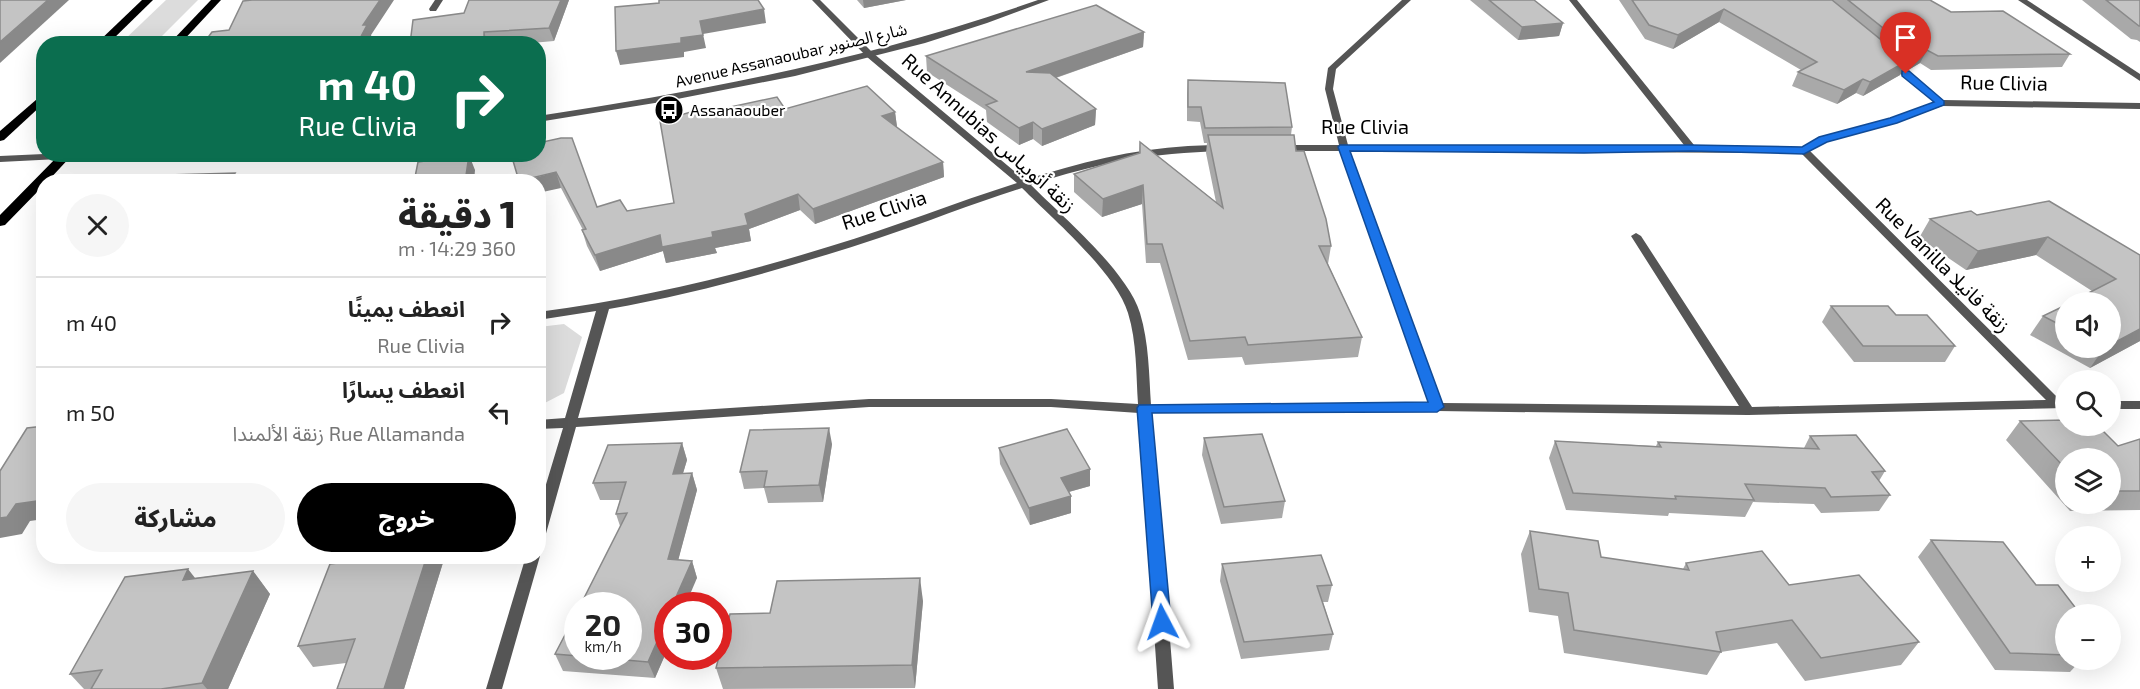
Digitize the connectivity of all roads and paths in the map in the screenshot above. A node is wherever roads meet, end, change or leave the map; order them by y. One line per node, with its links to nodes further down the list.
1 (148, 0): 10 (main road)
2 (216, 0): 11 (main road)
3 (439, 0): 9 (street)
4 (816, 0): 13 (street, Rue Annubias زنقة أنوبياس)
5 (1045, 0): 13 (street, Avenue Assanaoubar شارع الصنوبر)
6 (1407, 0): 20 (street)
7 (1573, 0): 23 (street)
8 (2022, 0): 14 (street)
9 (433, 9)
10 (110, 36)
11 (182, 36)
12 (1880, 51): 16 (street)
13 (870, 55): 18 (street, Avenue Assanaoubar شارع الصنوبر); 29 (street, Rue Annubias زنقة أنوبياس)
14 (2140, 78)
15 (36, 103): 19 (main road)
16 (1941, 103): 17 (street, Rue Clivia); 24 (street, Rue Clivia)
17 (2140, 106)
18 (546, 118)
19 (0, 137)
20 (1344, 147): 22 (street, Rue Clivia); 23 (street, Rue Clivia); 39 (street)
21 (1238, 148): 29 (street, Rue Clivia)
22 (1273, 148)
23 (1691, 148): 24 (street, Rue Clivia)
24 (1804, 150): 35 (street, Rue Vanilla زنقة فانيلا)
25 (36, 157): 26 (street)
26 (0, 159)
27 (60, 162): 28 (main road)
28 (48, 174)
29 (1025, 185): 33 (street, Rue Clivia); 40 (street, Rue Annubias زنقة أنوبياس)
30 (36, 186): 31 (main road)
31 (0, 222)
32 (1636, 236): 41 (street)
33 (603, 308): 34 (street, Rue Clivia); 42 (street)
34 (546, 314)
35 (2055, 398)
36 (2055, 404): 41 (street)
37 (2121, 405): 38 (street)
38 (2140, 405)
39 (1437, 407): 40 (street); 41 (street)
40 (1144, 408): 42 (street); 47 (street, Rue Annubias زنقة أنوبياس)
41 (1748, 411)
42 (572, 422): 43 (street); 44 (street)
43 (546, 424)
44 (546, 510)
45 (531, 564): 46 (street)
46 (494, 689)
47 (1166, 689)

